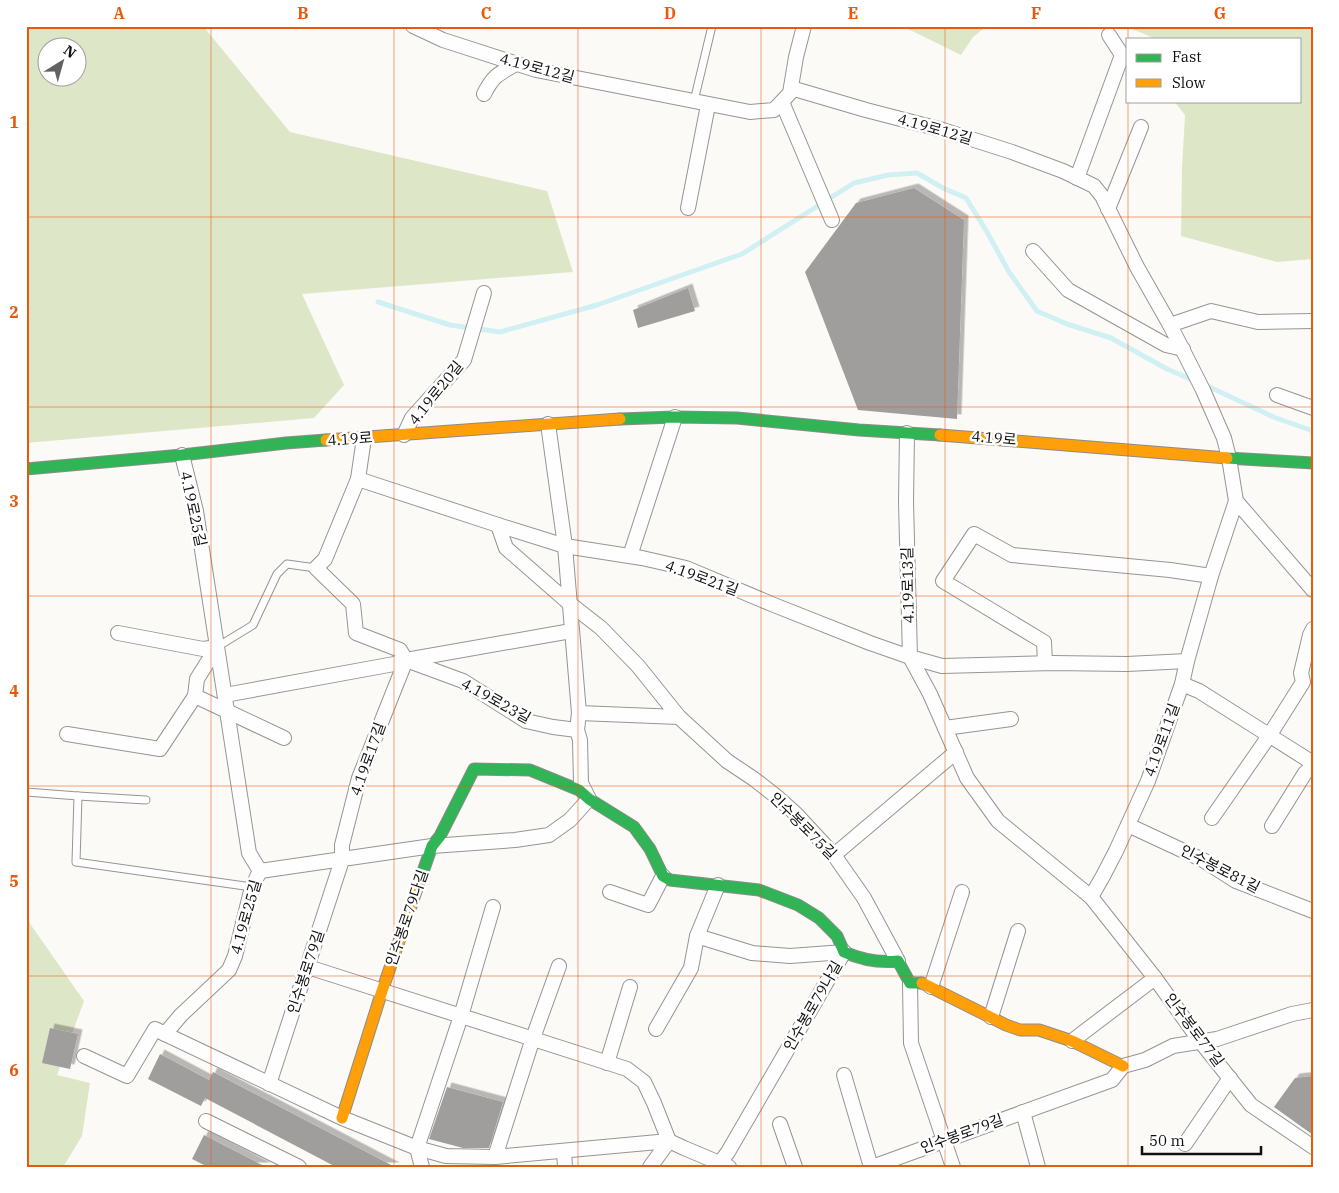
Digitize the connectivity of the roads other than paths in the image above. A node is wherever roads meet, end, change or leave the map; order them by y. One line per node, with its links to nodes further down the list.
1 (414, 26): 5 (street, 4.19로12길)
2 (712, 26): 8 (lane)
3 (804, 26): 6 (street)
4 (1109, 35): 12 (street)
5 (516, 64): 7 (street); 8 (street, 4.19로12길)
6 (790, 88): 9 (street); 12 (street, 4.19로12길)
7 (484, 94)
8 (694, 102): 10 (street, 4.19로12길)
9 (782, 102): 10 (street, 4.19로12길); 15 (street)
10 (708, 104): 13 (street)
11 (1141, 127): 14 (street)
12 (1077, 178): 14 (street, 4.19로12길)
13 (688, 208)
14 (1108, 209): 19 (street, 4.19로12길)
15 (832, 220)
16 (1033, 251): 20 (street)
17 (484, 293): 26 (street, 4.19로20길)
18 (1313, 321): 19 (street)
19 (1170, 324): 20 (street, 4.19로12길)
20 (1182, 349): 29 (street, 4.19로12길)
21 (1277, 395): 22 (street)
22 (1313, 408)
23 (675, 417): 24 (street, 4.19로); 25 (street, 4.19로); 36 (street)
24 (548, 424): 26 (street, 4.19로); 35 (street)
25 (907, 433): 29 (street, 4.19로); 45 (street, 4.19로13길)
26 (404, 435): 27 (street, 4.19로)
27 (364, 438): 28 (street, 4.19로); 32 (street)
28 (182, 456): 31 (street, 4.19로); 44 (street, 4.19로25길)
29 (1229, 458): 30 (street, 4.19로); 33 (street, 4.19로11길)
30 (1313, 463)
31 (26, 469)
32 (358, 479): 34 (street, 4.19로21길); 37 (street)
33 (1236, 501): 38 (street, 4.19로11길); 39 (street)
34 (498, 525): 35 (street, 4.19로21길); 40 (street)
35 (565, 546): 36 (street, 4.19로21길); 40 (street)
36 (630, 556): 45 (street, 4.19로21길)
37 (316, 568): 44 (lane); 46 (street, 4.19로23길)
38 (1211, 576): 47 (street, 4.19로11길); 48 (street)
39 (1313, 590)
40 (569, 603): 42 (street); 54 (street, 인수봉로75길)
41 (1313, 628): 59 (street)
42 (571, 631): 46 (street); 53 (street)
43 (118, 633): 44 (street)
44 (216, 647): 50 (street, 4.19로25길); 51 (street)
45 (910, 657): 48 (street, 4.19로21길); 56 (street, 4.19로13길)
46 (406, 660): 50 (street); 57 (street, 4.19로23길); 72 (street, 4.19로17길)
47 (1187, 662): 48 (street, 4.19로21길); 49 (street, 4.19로11길)
48 (1045, 663)
49 (1182, 684): 59 (street); 68 (street, 4.19로11길)
50 (225, 695): 52 (street, 4.19로25길)
51 (195, 696): 52 (street); 58 (street)
52 (228, 711): 60 (street); 73 (street, 4.19로25길)
53 (579, 713): 54 (street); 57 (street)
54 (679, 717): 71 (street, 인수봉로75길)
55 (1011, 719): 56 (street)
56 (945, 728): 61 (street, 4.19로13길)
57 (577, 730): 65 (street)
58 (67, 734)
59 (1269, 736): 62 (street); 67 (street)
60 (284, 738)
61 (956, 752): 71 (street); 79 (street, 4.19로13길)
62 (1313, 764): 69 (street)
63 (26, 792): 64 (lane)
64 (78, 796): 66 (lane); 76 (lane)
65 (588, 799): 70 (street); 70 (street); 74 (street)
66 (146, 800)
67 (1212, 818)
68 (1128, 825): 79 (street, 4.19로11길); 81 (street, 인수봉로81길)
69 (1272, 826)
70 (432, 846): 72 (street); 92 (street, 인수봉로79다길)
71 (834, 855): 85 (street, 인수봉로75길)
72 (342, 860): 73 (street); 87 (street, 인수봉로79길)
73 (260, 871): 76 (street, 4.19로25길)
74 (663, 876): 75 (street); 77 (street)
75 (718, 885): 83 (street); 84 (street)
76 (252, 887): 97 (street, 4.19로25길)
77 (610, 892)
78 (962, 892): 91 (street)
79 (1091, 897): 88 (street, 인수봉로77길)
80 (494, 907): 94 (street)
81 (1313, 912)
82 (1018, 931): 95 (street)
83 (697, 936): 84 (street, 인수봉로79나길); 96 (street)
84 (844, 952): 85 (street); 118 (street, 인수봉로79나길)
85 (898, 961): 89 (street)
86 (559, 966): 98 (street)
87 (308, 967): 92 (street); 106 (street, 인수봉로79길)
88 (1155, 978): 99 (street); 100 (street, 인수봉로77길)
89 (910, 982): 91 (street); 112 (street)
90 (630, 987): 102 (street)
91 (931, 987): 95 (street)
92 (382, 991): 94 (street); 108 (street)
93 (1313, 1010): 100 (street, 인수봉로79길)
94 (461, 1016): 98 (street); 115 (street)
95 (991, 1017): 99 (street)
96 (656, 1029)
97 (165, 1034): 101 (street, 4.19로25길); 106 (street)
98 (533, 1038): 102 (street); 117 (street)
99 (1072, 1041): 103 (street)
100 (1200, 1041): 103 (street, 인수봉로79길); 105 (street, 인수봉로77길)
101 (84, 1056)
102 (607, 1063): 111 (street)
103 (1123, 1066): 107 (street, 인수봉로79길)
104 (844, 1076): 124 (street, 인수봉로79길)
105 (1230, 1078): 113 (street); 114 (street, 인수봉로77길)
106 (269, 1084): 108 (street)
107 (1023, 1112): 112 (street, 인수봉로79길); 126 (street, 인수봉로79길)
108 (342, 1118): 115 (street)
109 (206, 1121): 119 (street)
110 (780, 1124): 123 (street)
111 (669, 1140): 116 (street); 118 (street); 122 (street)
112 (943, 1141): 124 (street, 인수봉로79길); 125 (street)
113 (1185, 1144)
114 (1313, 1147)
115 (416, 1148): 117 (street); 120 (street)
116 (564, 1151): 117 (street); 121 (street)
117 (495, 1157)
118 (724, 1165)
119 (299, 1167)
120 (422, 1167)
121 (565, 1167)
122 (650, 1167)
123 (795, 1167)
124 (872, 1167)
125 (952, 1167)
126 (1038, 1167)

